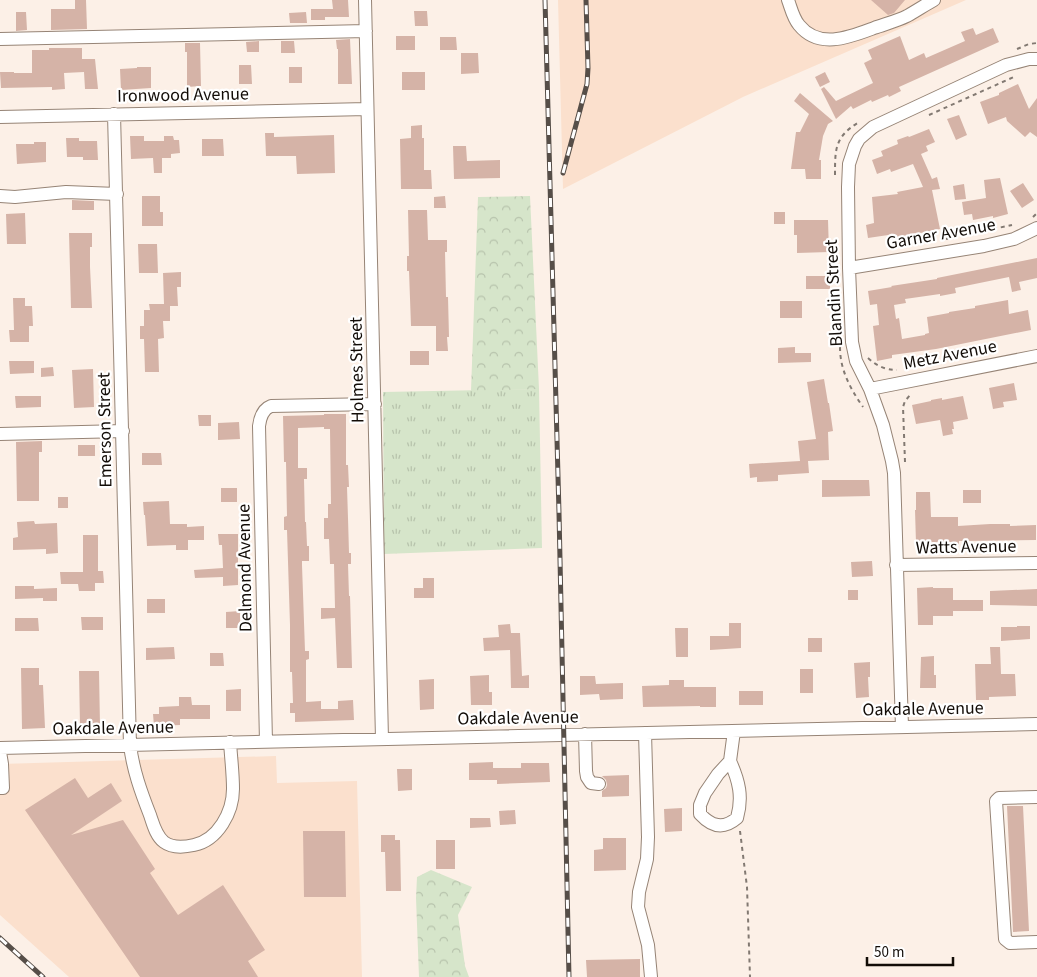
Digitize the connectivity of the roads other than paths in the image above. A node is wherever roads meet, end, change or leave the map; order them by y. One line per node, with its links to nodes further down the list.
1 (366, 0): 4 (street, Holmes Street)
2 (788, 0): 3 (street)
3 (934, 0)
4 (366, 31): 5 (street); 7 (street, Holmes Street)
5 (0, 39)
6 (1037, 59): 13 (street, Blandin Street)
7 (367, 109): 8 (street, Ironwood Avenue); 16 (street, Holmes Street)
8 (114, 114): 9 (street, Ironwood Avenue); 10 (street, Emerson Street)
9 (0, 117)
10 (117, 194): 11 (street); 17 (street, Emerson Street)
11 (0, 196)
12 (1037, 228): 13 (street, Garner Avenue)
13 (849, 268): 15 (street, Blandin Street)
14 (1037, 356): 15 (street, Metz Avenue)
15 (870, 389): 20 (street, Blandin Street)
16 (375, 404): 26 (street, Holmes Street); 28 (street, Delmond Avenue)
17 (123, 431): 18 (street); 29 (street, Emerson Street)
18 (0, 434)
19 (1037, 563): 20 (street, Watts Avenue)
20 (896, 565): 22 (street, Blandin Street)
21 (1037, 724): 22 (street, Oakdale Avenue)
22 (902, 727): 23 (street, Oakdale Avenue)
23 (734, 731): 24 (street, Oakdale Avenue); 32 (street)
24 (645, 733): 25 (street, Oakdale Avenue); 37 (street)
25 (585, 734): 26 (street, Oakdale Avenue); 33 (street)
26 (382, 739): 28 (street, Oakdale Avenue)
27 (230, 742): 28 (street, Oakdale Avenue); 29 (street, Oakdale Avenue); 29 (street, Emerson Street)
28 (266, 742)
29 (130, 745): 30 (street, Oakdale Avenue)
30 (0, 748)
31 (0, 752): 34 (street)
32 (730, 761): 32 (street)
33 (600, 784)
34 (0, 788)
35 (1037, 796): 36 (street)
36 (1037, 942)
37 (651, 977)

